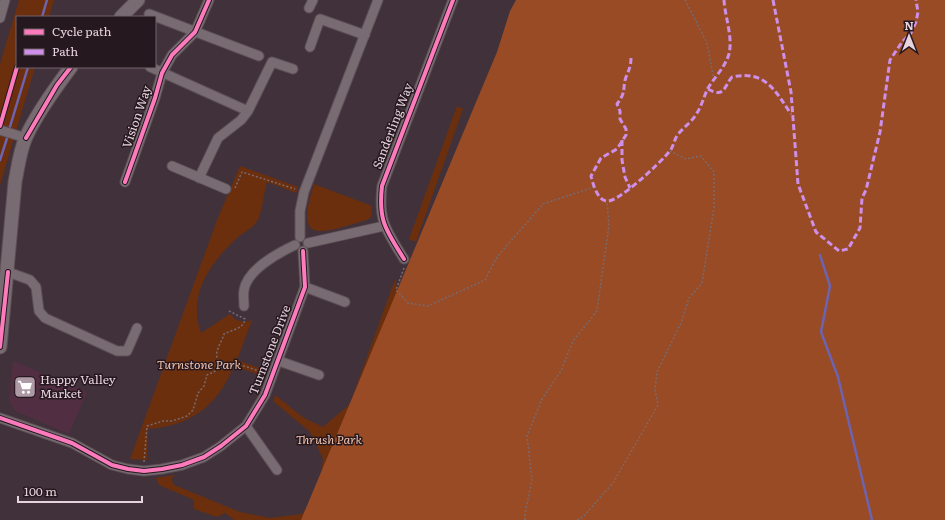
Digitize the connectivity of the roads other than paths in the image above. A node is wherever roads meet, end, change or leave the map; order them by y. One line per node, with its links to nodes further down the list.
1 (5, 0): 10 (street)
2 (138, 0): 7 (main road)
3 (209, 0): 11 (street, Vision Way)
4 (378, 0): 12 (street)
5 (453, 0): 26 (street, Sanderling Way)
6 (149, 14): 8 (street)
7 (122, 16)
8 (154, 16)
9 (156, 17): 11 (street)
10 (0, 18)
11 (195, 32): 14 (street); 18 (street, Vision Way)
12 (365, 35): 13 (street); 27 (street)
13 (310, 47)
14 (259, 56)
15 (69, 68): 21 (main road)
16 (152, 68): 18 (street)
17 (293, 69): 19 (street)
18 (162, 73): 19 (street); 24 (street, Vision Way)
19 (248, 111): 23 (street)
20 (0, 130): 21 (street)
21 (26, 138): 31 (main road)
22 (172, 166): 23 (street)
23 (199, 178): 25 (street)
24 (125, 182)
25 (226, 189)
26 (384, 226): 29 (street); 30 (street, Sanderling Way)
27 (300, 237): 28 (street); 29 (street)
28 (294, 245): 29 (street); 34 (street)
29 (305, 247): 32 (street, Turnstone Drive)
30 (405, 261)
31 (8, 272): 35 (street); 36 (main road)
32 (305, 287): 33 (street); 37 (street, Turnstone Drive)
33 (345, 302)
34 (244, 306)
35 (137, 328)
36 (0, 347)
37 (279, 361): 38 (street); 40 (street, Turnstone Drive)
38 (319, 375)
39 (0, 418): 40 (street, Turnstone Drive)
40 (246, 426): 41 (street)
41 (277, 470)

